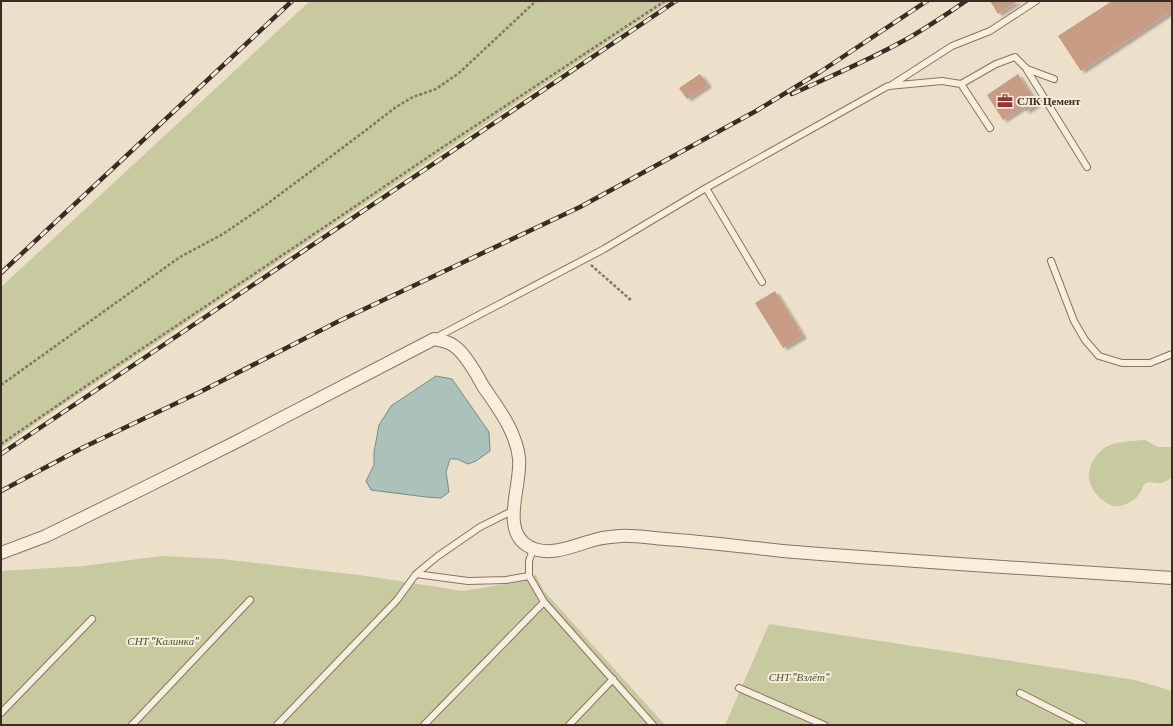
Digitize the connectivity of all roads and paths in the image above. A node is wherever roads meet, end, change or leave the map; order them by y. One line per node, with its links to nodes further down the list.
1 (536, 1): 17 (path)
2 (665, 1): 18 (path)
3 (1036, 1): 7 (lane)
4 (1027, 69): 5 (lane); 6 (lane); 9 (lane)
5 (1054, 79)
6 (961, 84): 7 (lane); 8 (lane)
7 (888, 86): 10 (lane)
8 (990, 128)
9 (1087, 168)
10 (706, 188): 11 (lane); 13 (lane)
11 (584, 259): 14 (path); 15 (lane)
12 (1051, 261): 16 (lane)
13 (762, 282)
14 (632, 301)
15 (434, 339): 19 (street); 21 (street)
16 (1172, 354)
17 (1, 385)
18 (1, 444)
19 (514, 510): 20 (street); 22 (lane)
20 (533, 549): 23 (lane); 24 (street)
21 (1, 553)
22 (416, 574): 23 (lane); 33 (lane)
23 (529, 576): 26 (lane)
24 (1172, 578)
25 (250, 600): 32 (lane)
26 (544, 602): 28 (lane); 34 (lane)
27 (92, 619): 31 (lane)
28 (613, 679): 35 (lane); 36 (lane)
29 (739, 688): 37 (lane)
30 (1020, 694): 38 (lane)
31 (1, 713)
32 (132, 725)
33 (277, 725)
34 (424, 725)
35 (569, 725)
36 (653, 725)
37 (824, 725)
38 (1084, 725)

